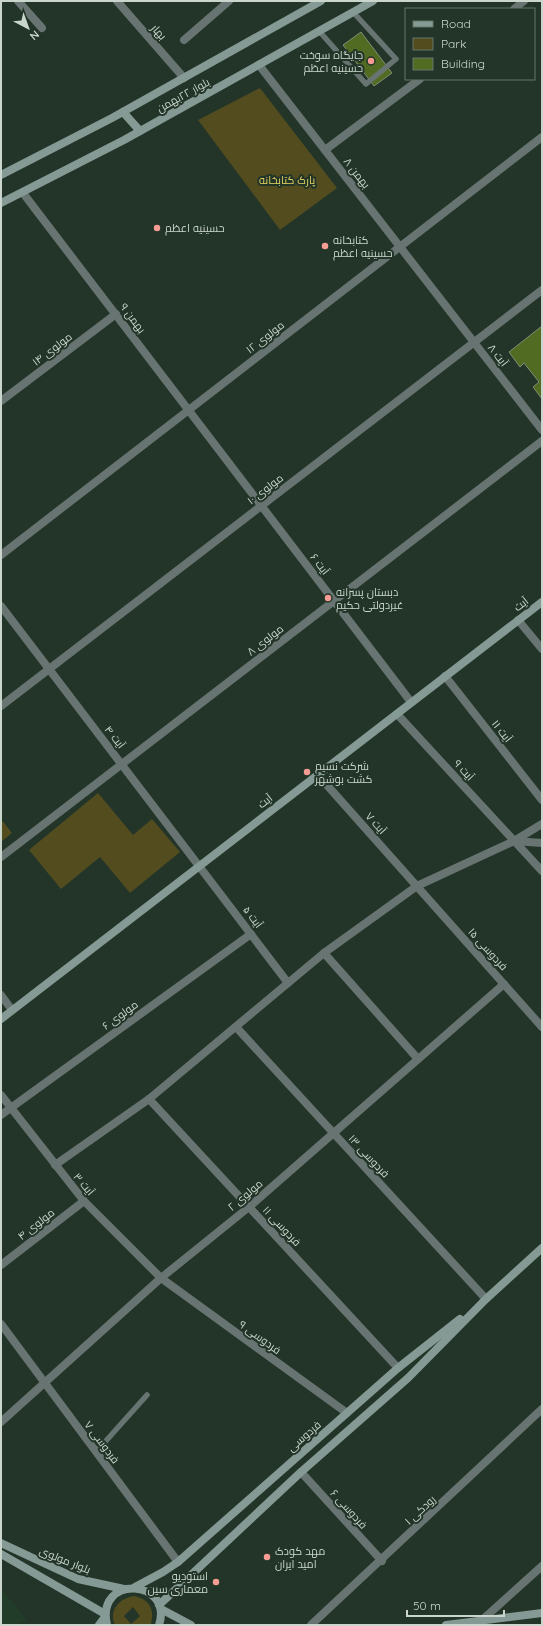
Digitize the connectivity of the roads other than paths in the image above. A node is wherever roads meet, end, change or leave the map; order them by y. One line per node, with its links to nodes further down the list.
1 (18, 1): 9 (street)
2 (117, 1): 13 (street, بهار)
3 (229, 1): 11 (street)
4 (321, 1): 13 (main road, بلوار ۲۲بهمن)
5 (373, 1): 8 (main road, بلوار ۲۲بهمن)
6 (524, 1): 7 (street)
7 (515, 8)
8 (354, 12): 10 (main road, بلوار ۲۲بهمن); 10 (lane)
9 (42, 28)
10 (319, 31): 12 (main road, بلوار ۲۲بهمن)
11 (184, 40)
12 (259, 65): 16 (main road, بلوار ۲۲بهمن); 18 (street, بهمن ۸)
13 (184, 78): 15 (main road, بلوار ۲۲بهمن)
14 (419, 80): 18 (street)
15 (123, 112): 16 (main road); 19 (main road, بلوار ۲۲بهمن)
16 (140, 131): 20 (main road, بلوار ۲۲بهمن)
17 (542, 137): 22 (street, مولوی ۱۲)
18 (325, 150): 22 (street, بهمن ۸)
19 (1, 175)
20 (23, 192): 21 (main road, بلوار ۲۲بهمن); 25 (street, بهمن ۹)
21 (1, 203)
22 (400, 247): 24 (street, بهمن ۸); 28 (street, مولوی ۱۲)
23 (542, 290): 26 (street, مولوی ۱۰)
24 (437, 294): 26 (street, آیت ۸)
25 (116, 314): 27 (street, مولوی ۱۴); 28 (street, بهمن ۹)
26 (474, 342): 29 (street, آیت ۸); 32 (street, مولوی ۱۰)
27 (1, 402)
28 (189, 410): 31 (street, بهمن ۹); 33 (street, مولوی ۱۲)
29 (542, 430)
30 (542, 441): 34 (street, مولوی ۸)
31 (225, 458): 32 (street, آیت ۶)
32 (262, 506): 34 (street, آیت ۶); 39 (street, مولوی ۱۰)
33 (1, 555)
34 (334, 601): 41 (street, آیت ۶); 44 (street, مولوی ۸)
35 (542, 602): 37 (main road, آیت)
36 (1, 606): 39 (street, آیت ۴)
37 (518, 620): 38 (street); 40 (main road, آیت)
38 (542, 649)
39 (49, 669): 42 (street, مولوی ۱۰); 44 (street, آیت ۴)
40 (445, 676): 41 (main road, آیت); 46 (street, آیت ۱۱)
41 (411, 702): 43 (main road, آیت)
42 (1, 706)
43 (397, 714): 45 (main road, آیت); 48 (street, آیت ۹)
44 (122, 764): 50 (street, مولوی ۸); 51 (street, آیت ۴)
45 (318, 774): 51 (main road, آیت); 53 (street, آیت ۷)
46 (542, 800)
47 (542, 824): 48 (street)
48 (514, 840): 49 (street); 52 (street, آیت ۹); 53 (street)
49 (542, 843)
50 (1, 857)
51 (200, 865): 54 (street, آیت ۵); 59 (main road, آیت)
52 (542, 871)
53 (417, 886): 55 (street); 57 (street, فردوسی ۱۵)
54 (251, 934): 56 (street, آیت ۵); 66 (street, مولوی ۶)
55 (324, 953): 56 (street); 63 (street)
56 (288, 983): 62 (street)
57 (504, 984): 61 (street, فردوسی ۱۵); 63 (street, مولوی ۲)
58 (1, 995): 59 (street)
59 (12, 1010): 60 (main road, آیت)
60 (1, 1019)
61 (542, 1027)
62 (236, 1028): 65 (street); 68 (street, فردوسی ۱۳)
63 (418, 1059): 68 (street, مولوی ۲)
64 (1, 1094): 66 (street, آیت ۳)
65 (149, 1099): 69 (street); 71 (street, فردوسی ۱۱)
66 (11, 1107): 67 (street, مولوی ۶); 69 (street, آیت ۳)
67 (1, 1115)
68 (333, 1133): 71 (street, مولوی ۲); 75 (street, فردوسی ۱۳)
69 (55, 1165): 70 (street, آیت ۳)
70 (84, 1201): 73 (street, مولوی ۴); 74 (street, آیت ۳)
71 (249, 1207): 74 (street, مولوی ۲); 77 (street, فردوسی ۱۱)
72 (541, 1250): 75 (main road, فردوسی)
73 (1, 1265)
74 (161, 1278): 78 (street, مولوی ۲); 81 (street, فردوسی ۹)
75 (486, 1299): 77 (main road, فردوسی); 84 (main road, فردوسی)
76 (1, 1324): 78 (street, فردوسی ۷)
77 (398, 1368): 81 (main road, فردوسی)
78 (45, 1383): 82 (street, مولوی ۲); 83 (street, فردوسی ۷)
79 (147, 1395): 83 (lane)
80 (542, 1409): 87 (street, رودکی ۱)
81 (347, 1413): 88 (main road, فردوسی)
82 (1, 1422)
83 (96, 1452): 88 (street, فردوسی ۷)
84 (301, 1472): 87 (street, فردوسی ۶); 92 (main road, فردوسی)
85 (1, 1543): 91 (main road, بلوار مولوی)
86 (1, 1554): 94 (main road, بلوار مولوی)
87 (382, 1561): 99 (street, رودکی ۱)
88 (178, 1562): 90 (main road, فردوسی)
89 (542, 1566): 95 (street)
90 (135, 1588): 91 (main road, بلوار مولوی); 92 (main road)
91 (124, 1589): 94 (main road)
92 (160, 1607): 97 (main road); 98 (main road)
93 (542, 1613): 95 (main road)
94 (106, 1619): 96 (main road)
95 (481, 1621): 100 (main road)
96 (99, 1625)
97 (159, 1625)
98 (191, 1625)
99 (311, 1625)
100 (446, 1625)

